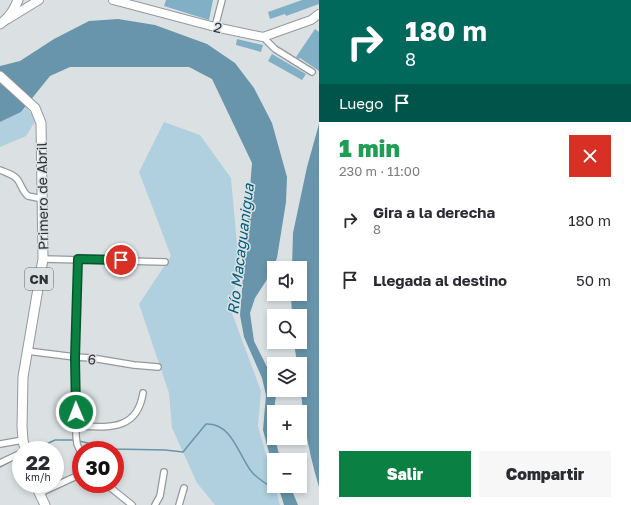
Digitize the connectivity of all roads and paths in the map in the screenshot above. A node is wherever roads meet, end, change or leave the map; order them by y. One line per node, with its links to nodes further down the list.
1 (18, 0): 6 (main road)
2 (39, 0): 6 (main road)
3 (113, 0): 7 (main road, 2)
4 (222, 0): 7 (street)
5 (319, 14): 8 (main road)
6 (3, 22)
7 (215, 27): 8 (main road, 2)
8 (263, 37): 9 (street)
9 (312, 72)
10 (0, 76): 12 (main road, Primero de Abril / CN)
11 (0, 170): 12 (street)
12 (43, 199): 13 (main road, Primero de Abril / CN)
13 (43, 259): 14 (street); 16 (main road, Primero de Abril / CN)
14 (78, 259): 15 (street); 17 (street)
15 (165, 262)
16 (27, 351): 17 (street, 6); 21 (main road, Primero de Abril / CN)
17 (75, 358): 18 (street, 6); 20 (street)
18 (158, 367)
19 (143, 392): 20 (street)
20 (76, 426): 22 (street)
21 (22, 440): 23 (street)
22 (77, 441)
23 (0, 444)
24 (12, 457): 25 (street)
25 (0, 463)
26 (164, 472): 33 (street)
27 (72, 478): 30 (street)
28 (184, 488): 34 (street)
29 (117, 493): 32 (street)
30 (40, 494): 31 (main road)
31 (45, 505)
32 (132, 505)
33 (155, 505)
34 (179, 505)

